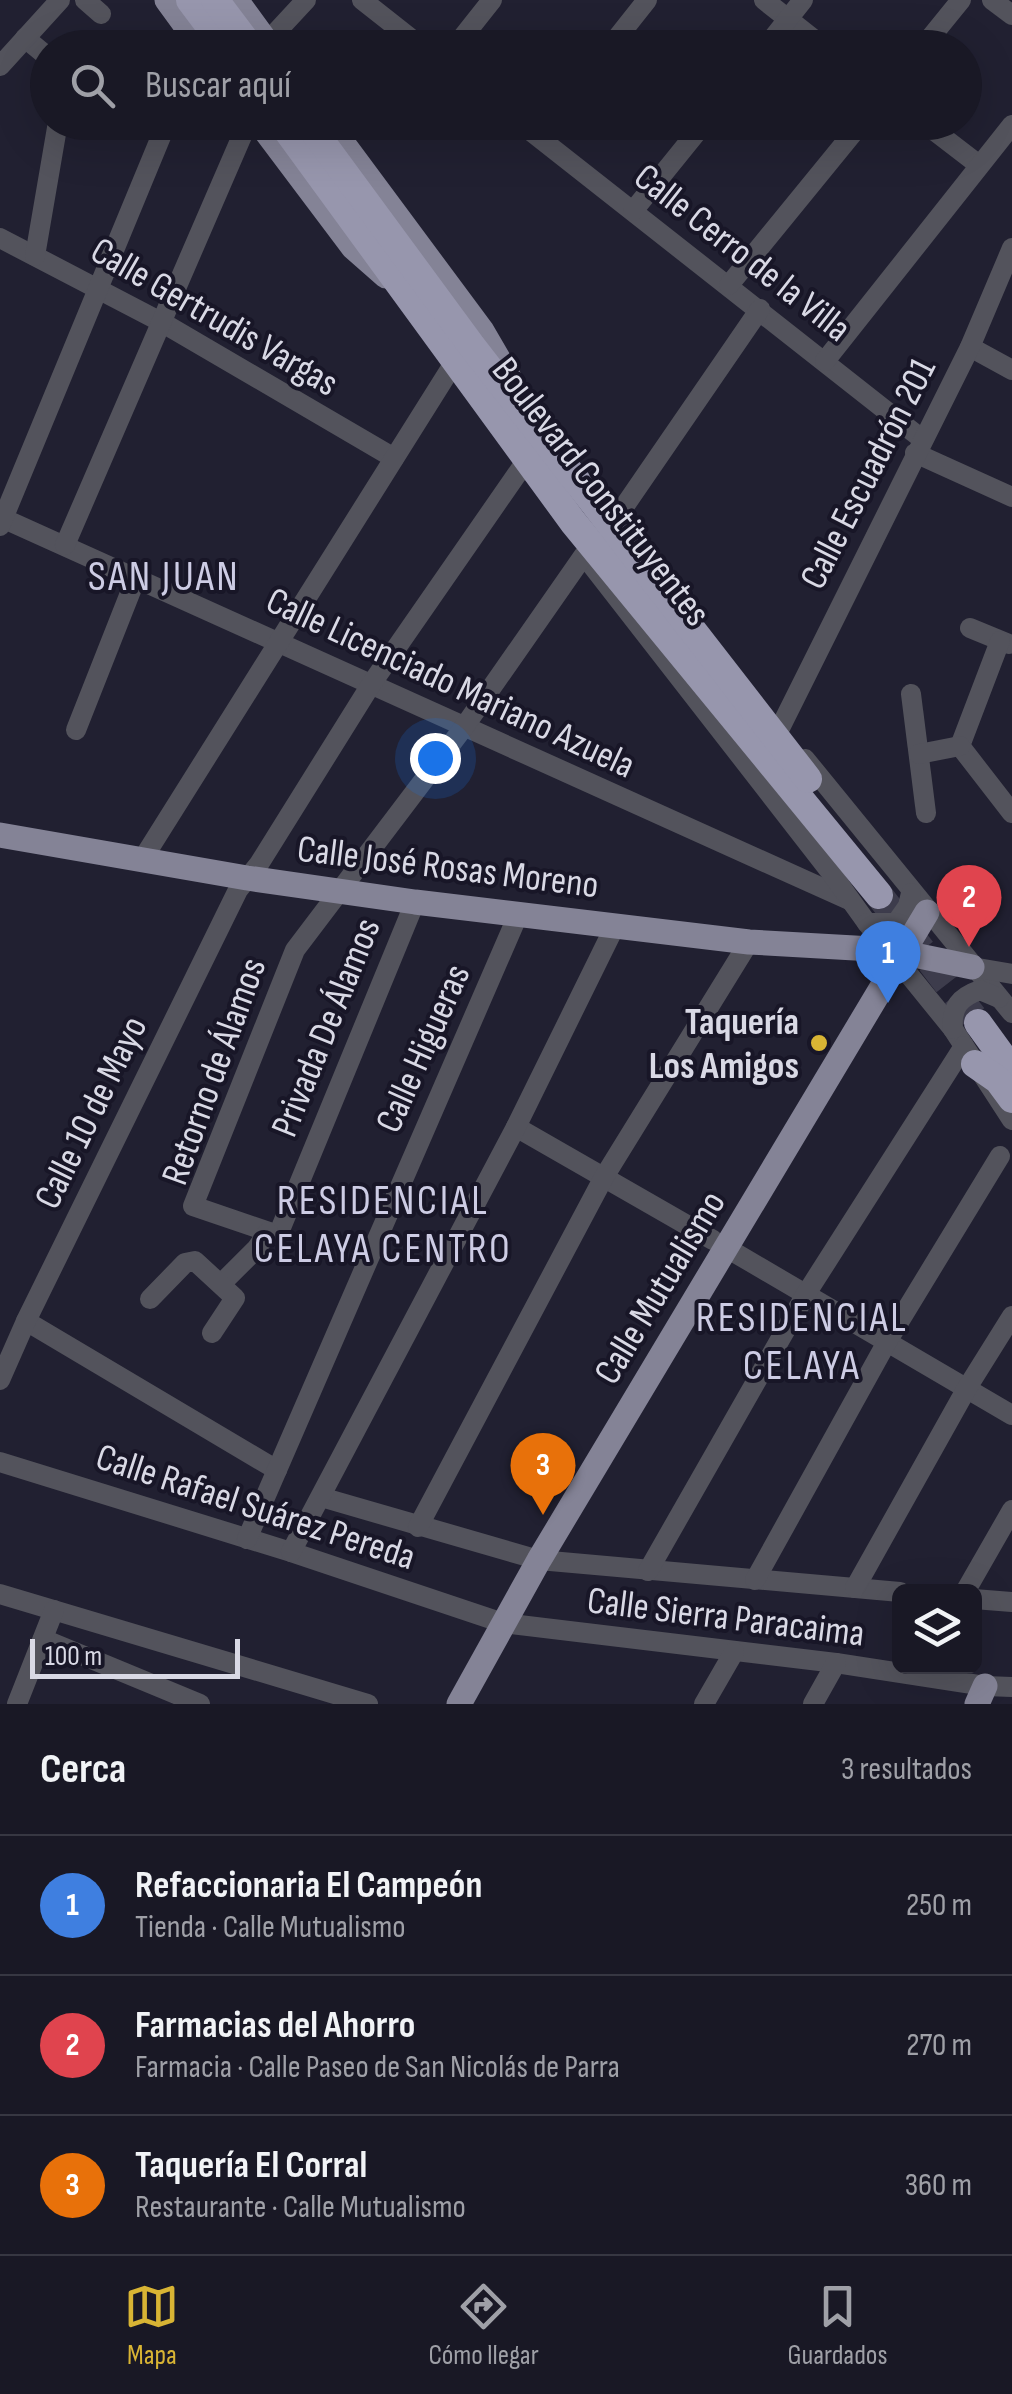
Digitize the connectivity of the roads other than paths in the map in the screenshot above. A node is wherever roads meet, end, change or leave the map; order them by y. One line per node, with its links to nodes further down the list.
1 (60, 0): 17 (street)
2 (85, 0): 14 (street)
3 (167, 0): 18 (main road)
4 (190, 0): 19 (highway)
5 (306, 0): 21 (street)
6 (362, 0): 22 (street)
7 (492, 0): 23 (street)
8 (647, 0): 24 (street)
9 (764, 0): 16 (street)
10 (803, 0): 16 (street)
11 (961, 0): 27 (street)
12 (992, 0): 15 (street)
13 (236, 2): 20 (highway)
14 (101, 14)
15 (1012, 14)
16 (788, 19): 25 (street); 26 (street)
17 (32, 30)
18 (193, 30)
19 (201, 30)
20 (253, 30)
21 (278, 30)
22 (400, 30)
23 (468, 30)
24 (623, 30)
25 (779, 30)
26 (802, 30)
27 (937, 30)
28 (30, 33): 29 (street)
29 (25, 38): 30 (street); 31 (street)
30 (30, 42)
31 (0, 66)
32 (1012, 126): 44 (street)
33 (55, 140): 48 (street)
34 (159, 140): 50 (street)
35 (240, 140): 53 (street)
36 (273, 140): 51 (main road)
37 (294, 140): 51 (highway, Boulevard Constituyentes)
38 (320, 140): 58 (highway, Boulevard Constituyentes)
39 (340, 140): 58 (main road)
40 (554, 140): 45 (street, Calle Cerro de la Villa)
41 (690, 140): 45 (street)
42 (847, 140): 49 (street)
43 (946, 140): 44 (street)
44 (979, 165): 55 (street)
45 (633, 211): 49 (street, Calle Cerro de la Villa)
46 (0, 238): 48 (street, Calle Gertrudis Vargas)
47 (1012, 248): 54 (street, Calle Escuadrón 201)
48 (35, 256): 50 (street, Calle Gertrudis Vargas)
49 (729, 285): 52 (street, Calle Cerro de la Villa)
50 (98, 286): 53 (street, Calle Gertrudis Vargas); 65 (street)
51 (410, 298): 56 (highway, Boulevard Constituyentes)
52 (760, 309): 55 (street, Calle Cerro de la Villa); 64 (street)
53 (163, 322): 60 (street, Calle Gertrudis Vargas); 66 (street)
54 (970, 347): 57 (street); 59 (street, Calle Escuadrón 201)
55 (825, 361): 59 (street, Calle Cerro de la Villa)
56 (454, 362): 60 (street); 61 (highway, Boulevard Constituyentes)
57 (1012, 370)
58 (544, 438): 63 (highway, Boulevard Constituyentes)
59 (918, 446): 62 (street, Calle Cerro de la Villa); 75 (street, Calle Escuadrón 201)
60 (394, 458): 70 (street)
61 (526, 461): 63 (highway, Boulevard Constituyentes); 72 (street, Calle 10 de Mayo)
62 (1012, 497)
63 (582, 513): 64 (street); 67 (street); 86 (highway, Boulevard Constituyentes)
64 (617, 517): 75 (street)
65 (1, 520): 66 (street, Calle Licenciado Mariano Azuela)
66 (64, 545): 68 (street, Calle Licenciado Mariano Azuela)
67 (584, 555): 74 (street); 84 (street)
68 (136, 578): 70 (street, Calle Licenciado Mariano Azuela); 76 (street)
69 (970, 628): 71 (street)
70 (279, 641): 72 (street, Calle Licenciado Mariano Azuela); 82 (street)
71 (1006, 643): 77 (street)
72 (372, 683): 74 (street, Calle Licenciado Mariano Azuela); 83 (street, Calle 10 de Mayo)
73 (911, 694): 78 (street)
74 (464, 728): 84 (street, Calle Licenciado Mariano Azuela); 85 (street)
75 (780, 728): 86 (street)
76 (76, 730)
77 (960, 746): 78 (street); 79 (street)
78 (920, 754): 80 (street)
79 (1012, 812)
80 (926, 813)
81 (0, 835): 82 (main road, Calle José Rosas Moreno)
82 (142, 860): 83 (main road, Calle José Rosas Moreno)
83 (247, 878): 85 (main road, Calle José Rosas Moreno); 108 (street, Calle 10 de Mayo)
84 (824, 878): 89 (street, Calle Licenciado Mariano Azuela)
85 (342, 891): 87 (main road, Calle José Rosas Moreno); 102 (street, Retorno de Álamos)
86 (902, 896): 89 (street); 92 (main road, Calle Mutualismo); 94 (street)
87 (415, 902): 88 (main road, Calle José Rosas Moreno); 102 (street, Privada De Álamos)
88 (518, 916): 90 (main road, Calle José Rosas Moreno); 115 (street, Calle Higueras)
89 (867, 923): 92 (street)
90 (616, 924): 91 (main road, Calle José Rosas Moreno); 99 (street)
91 (749, 942): 92 (main road, Calle José Rosas Moreno); 101 (street)
92 (898, 955): 94 (main road, Calle José Rosas Moreno); 94 (street); 103 (main road, Calle Mutualismo)
93 (1012, 974): 94 (street)
94 (985, 1013): 95 (highway); 96 (highway); 97 (highway); 98 (street); 105 (street)
95 (1012, 1038)
96 (1012, 1070)
97 (1012, 1099)
98 (1012, 1120)
99 (516, 1127): 101 (street); 116 (street)
100 (1000, 1156): 110 (street)
101 (604, 1178): 103 (street); 118 (street)
102 (273, 1234): 104 (street, Privada De Álamos)
103 (719, 1244): 105 (street); 121 (main road, Calle Mutualismo)
104 (221, 1284): 106 (street); 109 (street)
105 (806, 1294): 110 (street); 122 (street)
106 (150, 1300)
107 (1012, 1316): 112 (street)
108 (26, 1321): 111 (street, Calle 10 de Mayo); 115 (street)
109 (212, 1333)
110 (888, 1340): 112 (street); 123 (street)
111 (0, 1380)
112 (968, 1388): 113 (street); 125 (street)
113 (1012, 1415)
114 (0, 1462): 119 (street, Calle Rafael Suárez Pereda)
115 (277, 1470): 119 (street, Calle Higueras)
116 (322, 1497): 118 (street); 120 (street)
117 (1012, 1510): 124 (street)
118 (418, 1527): 121 (street)
119 (247, 1540): 120 (street, Calle Rafael Suárez Pereda)
120 (290, 1552): 131 (street, Calle Rafael Suárez Pereda)
121 (532, 1559): 122 (street); 131 (main road, Calle Mutualismo)
122 (648, 1571): 123 (street)
123 (756, 1580): 125 (street)
124 (969, 1584)
125 (855, 1588): 126 (street)
126 (892, 1591)
127 (0, 1594): 130 (street)
128 (982, 1600): 129 (street)
129 (1012, 1602)
130 (54, 1610): 132 (street); 139 (street)
131 (497, 1621): 133 (street, Calle Sierra Paracaima); 140 (main road, Calle Mutualismo); 141 (main road, Calle Mutualismo)
132 (42, 1639): 137 (street); 138 (street)
133 (734, 1652): 134 (street, Calle Sierra Paracaima); 142 (street)
134 (836, 1664): 136 (street, Calle Sierra Paracaima); 143 (street)
135 (1012, 1686): 136 (street, Calle Sierra Paracaima)
136 (981, 1695)
137 (17, 1704)
138 (200, 1704)
139 (368, 1704)
140 (444, 1704)
141 (458, 1704)
142 (704, 1704)
143 (813, 1704)

